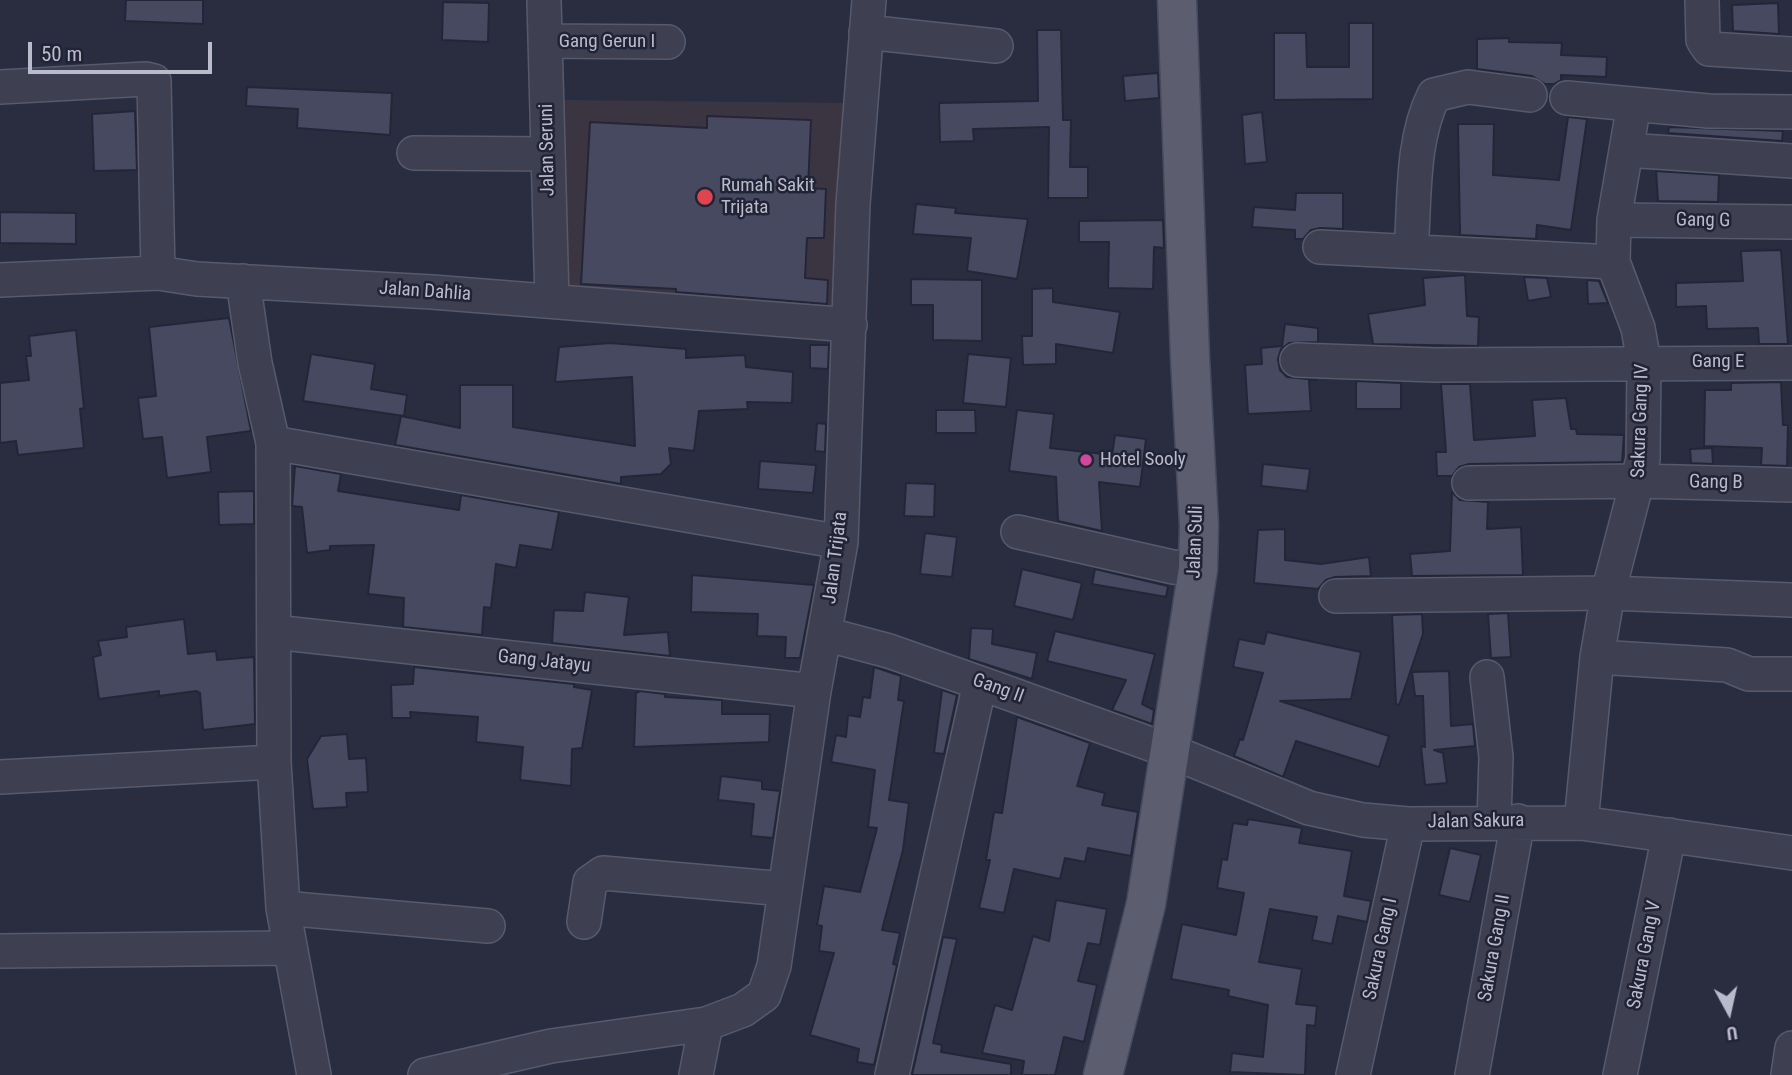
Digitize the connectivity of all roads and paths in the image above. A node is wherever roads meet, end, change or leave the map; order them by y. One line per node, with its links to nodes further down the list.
1 (544, 0): 5 (street, Jalan Seruni)
2 (1177, 0): 37 (main road, Jalan Suli)
3 (1702, 0): 8 (street)
4 (867, 16): 7 (street); 27 (street, Jalan Trijata)
5 (545, 41): 6 (street, Gang Gerun I); 16 (street, Jalan Seruni)
6 (668, 42)
7 (996, 46)
8 (1792, 54)
9 (0, 87): 23 (street)
10 (1530, 95): 21 (street)
11 (1567, 98): 12 (street)
12 (1633, 104): 13 (street); 14 (street, Sakura Gang IV)
13 (1792, 112)
14 (1626, 150): 17 (street); 18 (street, Sakura Gang IV)
15 (414, 153): 16 (street)
16 (548, 154): 26 (street, Jalan Seruni)
17 (1792, 161)
18 (1614, 220): 19 (street, Gang G); 22 (street, Sakura Gang IV)
19 (1792, 222)
20 (1320, 247): 21 (street)
21 (1411, 251): 22 (street)
22 (1613, 262): 29 (street, Sakura Gang IV)
23 (158, 273): 24 (street, Jalan Dahlia); 25 (street, Jalan Dahlia)
24 (0, 280)
25 (243, 281): 26 (street, Jalan Dahlia); 31 (street)
26 (552, 301): 27 (street, Jalan Dahlia)
27 (850, 325): 36 (street, Jalan Trijata)
28 (1297, 360): 29 (street, Gang E)
29 (1644, 362): 30 (street, Gang E); 32 (street, Sakura Gang IV)
30 (1792, 363)
31 (273, 443): 36 (street); 41 (street)
32 (1640, 481): 33 (street, Gang B); 34 (street, Gang B); 38 (street, Sakura Gang IV)
33 (1469, 483)
34 (1792, 485)
35 (1018, 533): 37 (street)
36 (841, 542): 42 (street, Jalan Trijata)
37 (1198, 569): 48 (main road, Jalan Suli)
38 (1608, 593): 39 (street); 40 (street); 43 (street, Sakura Gang IV)
39 (1336, 596)
40 (1792, 600)
41 (274, 632): 47 (street, Gang Jatayu); 49 (street)
42 (825, 634): 46 (street, Gang II); 47 (street, Jalan Trijata)
43 (1597, 657): 44 (street); 52 (street, Sakura Gang IV)
44 (1792, 674)
45 (1486, 677): 51 (street, Sakura Gang II)
46 (980, 683): 48 (street, Gang II); 68 (street)
47 (814, 691): 56 (street, Jalan Trijata)
48 (1170, 751): 53 (street, Jalan Sakura); 69 (main road, Jalan Suli)
49 (274, 762): 50 (street); 57 (street)
50 (0, 777)
51 (1506, 821): 52 (street, Jalan Sakura); 53 (street, Jalan Sakura); 71 (street, Sakura Gang II)
52 (1581, 823): 54 (street, Jalan Sakura)
53 (1408, 824): 70 (street, Sakura Gang I)
54 (1669, 835): 55 (street, Jalan Sakura); 72 (street, Sakura Gang V)
55 (1792, 853)
56 (785, 888): 58 (street); 62 (street, Jalan Trijata)
57 (283, 908): 59 (street); 60 (street)
58 (584, 922)
59 (488, 926)
60 (290, 948): 61 (street); 65 (street)
61 (0, 951)
62 (706, 1024): 64 (street); 67 (street)
63 (1792, 1048): 73 (street)
64 (547, 1060): 66 (street)
65 (314, 1075)
66 (425, 1075)
67 (696, 1075)
68 (892, 1075)
69 (1103, 1075)
70 (1353, 1075)
71 (1472, 1075)
72 (1620, 1075)
73 (1788, 1075)

